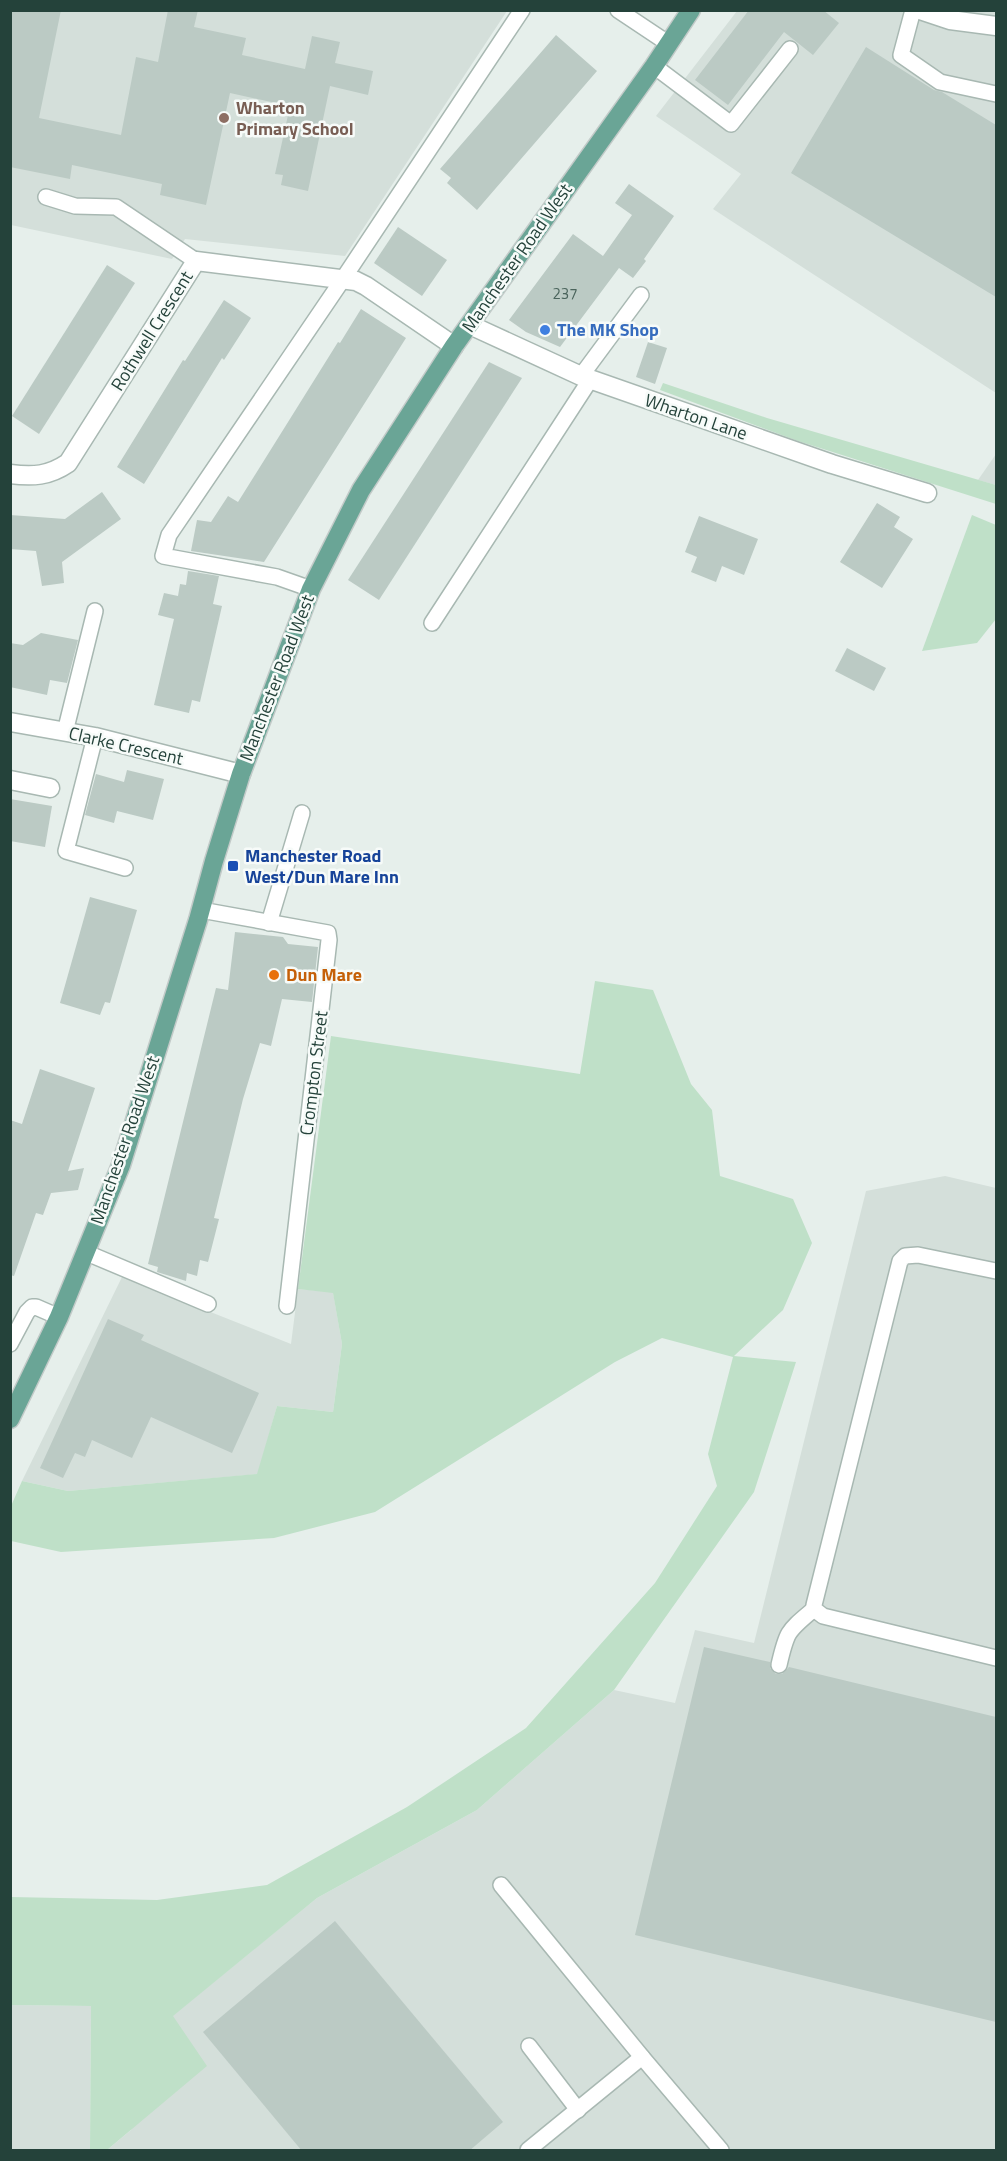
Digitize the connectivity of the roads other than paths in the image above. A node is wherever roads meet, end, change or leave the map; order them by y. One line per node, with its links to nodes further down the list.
1 (522, 10): 13 (lane)
2 (618, 10): 7 (lane)
3 (691, 10): 7 (main road, Manchester Road West)
4 (913, 10): 10 (lane)
5 (920, 10): 6 (street)
6 (996, 26)
7 (669, 44): 9 (main road, Manchester Road West)
8 (790, 49): 9 (lane)
9 (654, 66): 15 (main road, Manchester Road West)
10 (996, 94)
11 (46, 197): 12 (lane)
12 (196, 261): 13 (street, Rothwell Crescent); 18 (street, Rothwell Crescent)
13 (343, 279): 16 (street, Rothwell Crescent); 20 (lane)
14 (641, 295): 17 (lane)
15 (470, 325): 16 (main road, Manchester Road West); 17 (street, Wharton Lane)
16 (454, 346): 20 (main road, Manchester Road West)
17 (586, 378): 19 (street, Wharton Lane); 22 (lane)
18 (10, 474)
19 (927, 493)
20 (311, 589): 26 (main road, Manchester Road West)
21 (95, 611): 24 (lane)
22 (432, 623)
23 (10, 722): 24 (street, Clarke Crescent)
24 (66, 732): 25 (street, Clarke Crescent)
25 (95, 737): 26 (street, Clarke Crescent); 30 (lane)
26 (241, 774): 31 (main road, Manchester Road West)
27 (10, 780): 28 (street)
28 (51, 788)
29 (302, 813): 32 (lane)
30 (125, 868)
31 (201, 910): 32 (lane, Crompton Street); 33 (main road, Manchester Road West)
32 (270, 923): 36 (lane, Crompton Street)
33 (87, 1253): 35 (lane); 37 (main road, Manchester Road West)
34 (996, 1271): 40 (lane)
35 (208, 1304)
36 (287, 1306)
37 (59, 1317): 38 (lane); 39 (main road, Manchester Road West)
38 (10, 1344)
39 (10, 1419)
40 (814, 1609): 41 (lane); 42 (lane)
41 (996, 1658)
42 (779, 1665)
43 (501, 1885): 45 (lane)
44 (529, 2046): 46 (lane)
45 (642, 2057): 46 (lane); 48 (lane)
46 (578, 2110): 47 (lane)
47 (528, 2151)
48 (721, 2151)

